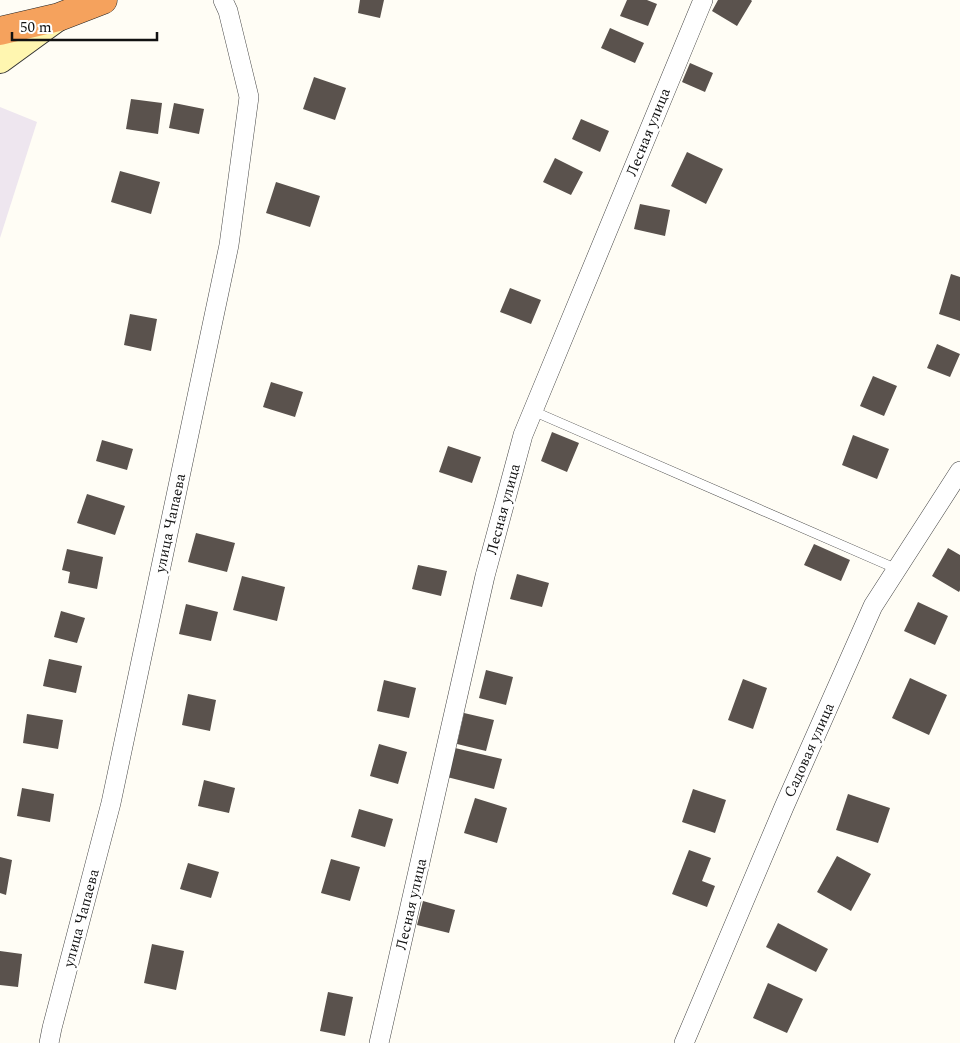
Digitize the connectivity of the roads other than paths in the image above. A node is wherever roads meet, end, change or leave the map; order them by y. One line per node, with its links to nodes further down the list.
1 (103, 0): 4 (highway)
2 (223, 0): 10 (street, улица Чапаева)
3 (703, 0): 7 (street, Лесная улица)
4 (59, 17): 5 (highway); 6 (street)
5 (0, 31)
6 (0, 60)
7 (533, 411): 9 (lane); 11 (street, Лесная улица)
8 (960, 471): 9 (street, Садовая улица)
9 (897, 569): 12 (street, Садовая улица)
10 (50, 1043)
11 (379, 1043)
12 (684, 1043)

